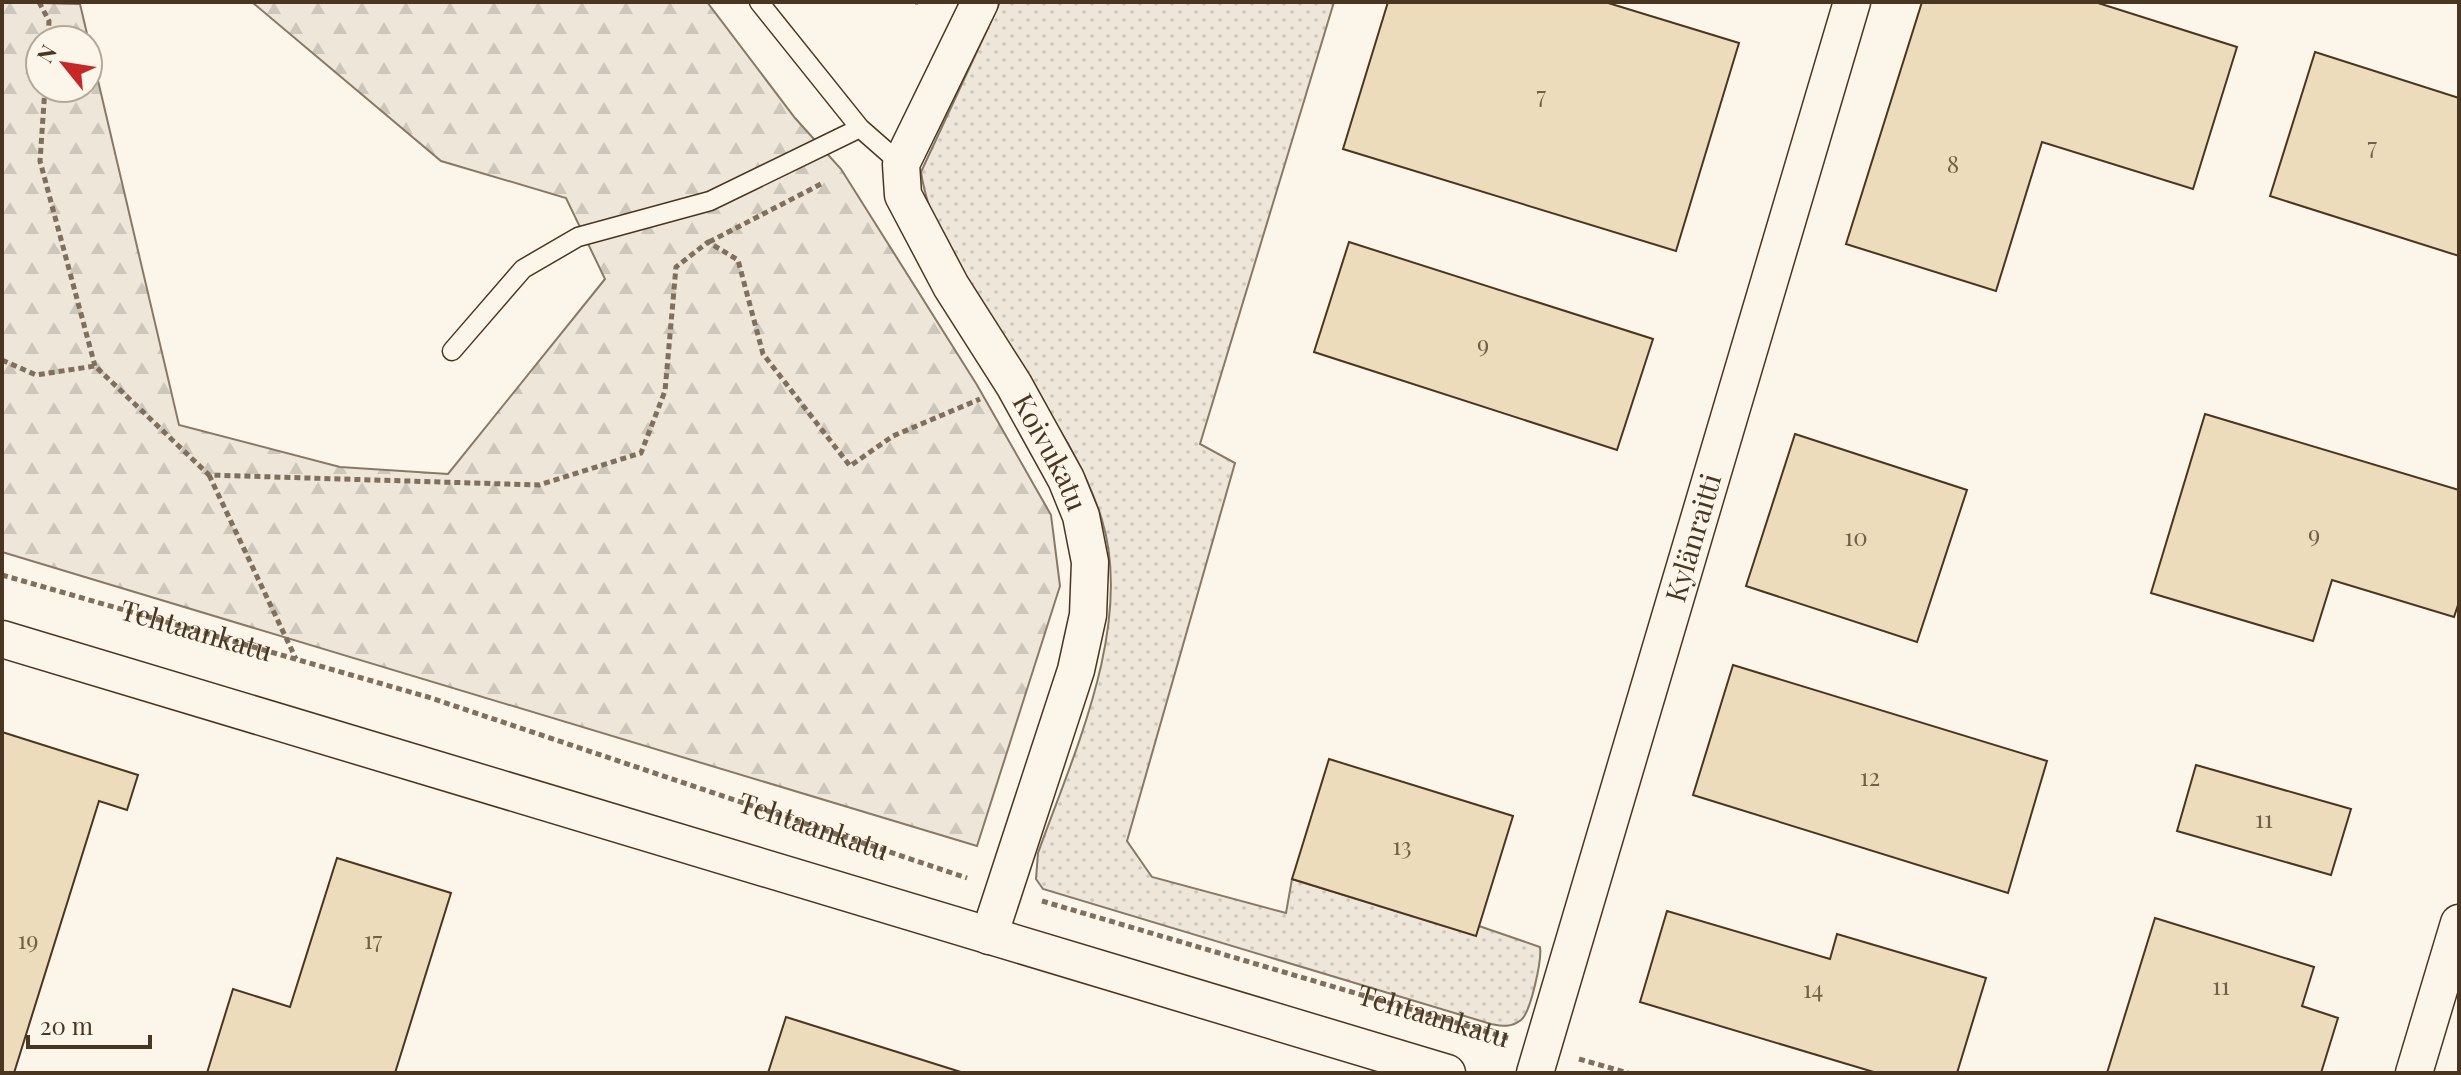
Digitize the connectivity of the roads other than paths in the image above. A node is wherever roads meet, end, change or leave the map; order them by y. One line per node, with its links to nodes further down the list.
1 (759, 2): 4 (lane)
2 (980, 2): 5 (street)
3 (1852, 2): 10 (street, Kylänraitti)
4 (860, 128): 5 (lane); 6 (lane)
5 (901, 164): 9 (street, Koivukatu)
6 (452, 351)
7 (2, 639): 9 (street, Tehtaankatu)
8 (2459, 923): 12 (street)
9 (989, 936): 11 (street, Tehtaankatu)
10 (1538, 1060)
11 (1447, 1073)
12 (2414, 1073)

